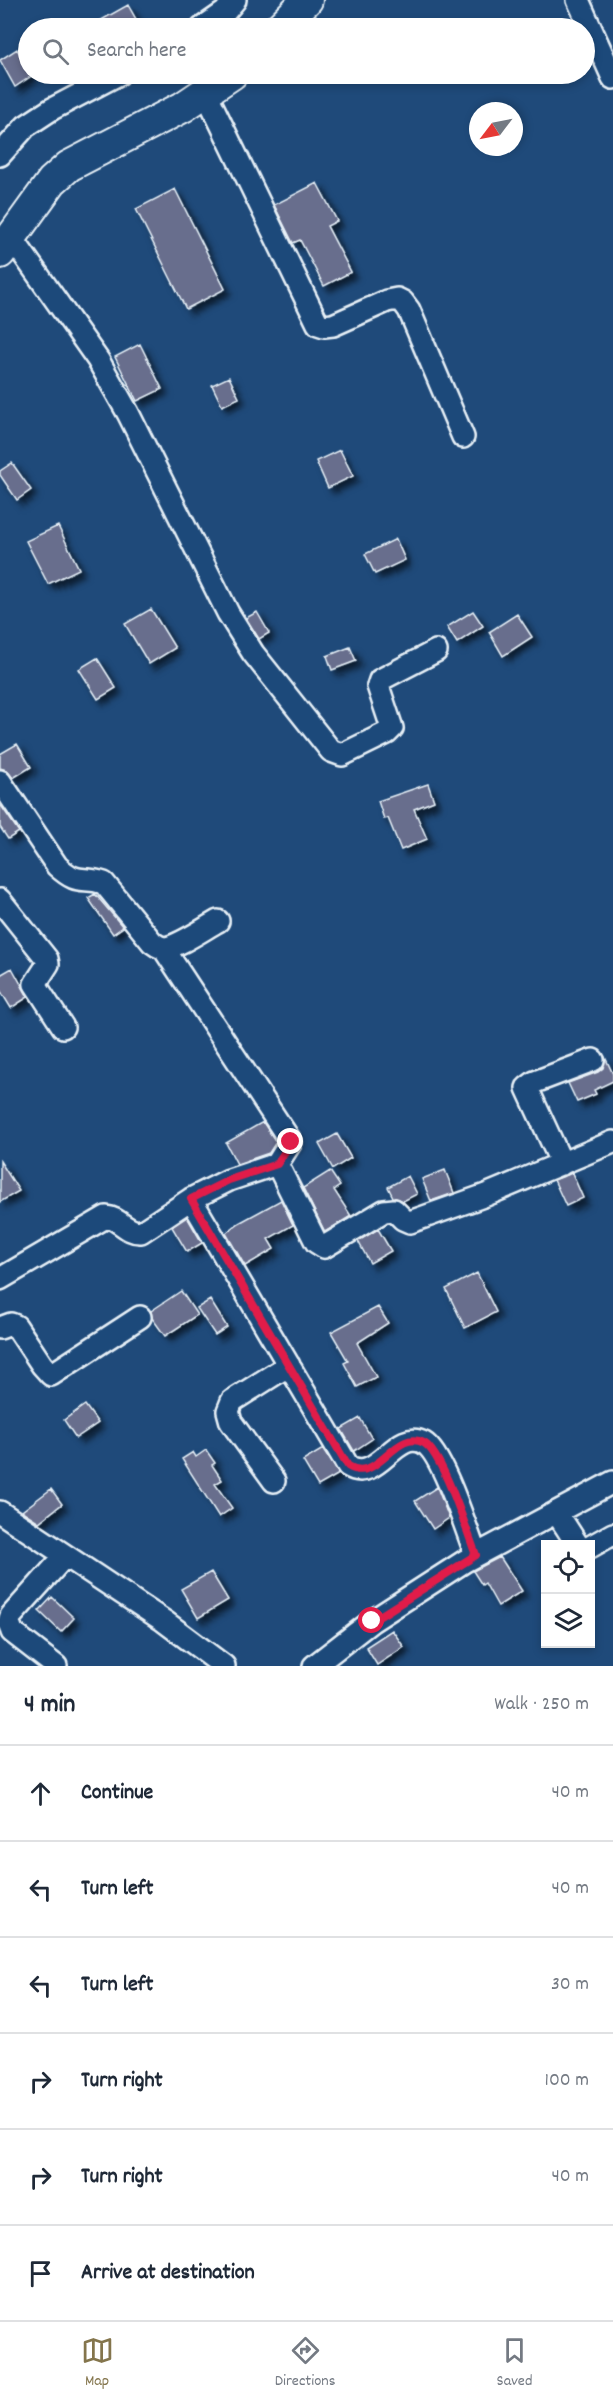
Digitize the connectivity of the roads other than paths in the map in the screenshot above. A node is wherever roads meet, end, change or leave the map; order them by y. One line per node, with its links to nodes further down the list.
1 (235, 0): 4 (street)
2 (307, 0): 5 (main road)
3 (578, 0): 6 (street)
4 (216, 18)
5 (289, 18)
6 (586, 18)
7 (595, 38): 8 (street)
8 (613, 78)
9 (100, 84): 12 (street)
10 (218, 84): 11 (main road)
11 (206, 93): 13 (main road); 14 (street)
12 (0, 155)
13 (6, 246): 15 (street)
14 (463, 437)
15 (436, 651)
16 (0, 782): 19 (street)
17 (0, 900): 20 (street)
18 (219, 921): 19 (street)
19 (166, 948): 23 (street)
20 (63, 1027)
21 (593, 1060): 24 (street)
22 (613, 1142): 24 (street)
23 (277, 1164): 24 (street); 25 (street)
24 (562, 1164)
25 (191, 1199): 26 (street); 29 (street)
26 (0, 1278)
27 (140, 1317): 28 (street)
28 (0, 1328)
29 (288, 1365): 30 (street); 37 (street)
30 (274, 1481)
31 (613, 1482): 33 (street)
32 (0, 1512): 38 (street)
33 (557, 1513): 35 (street); 37 (street)
34 (613, 1534): 36 (street)
35 (574, 1540)
36 (595, 1545)
37 (476, 1555): 41 (street)
38 (64, 1557): 39 (street); 40 (street)
39 (56, 1666)
40 (224, 1666)
41 (314, 1666)

